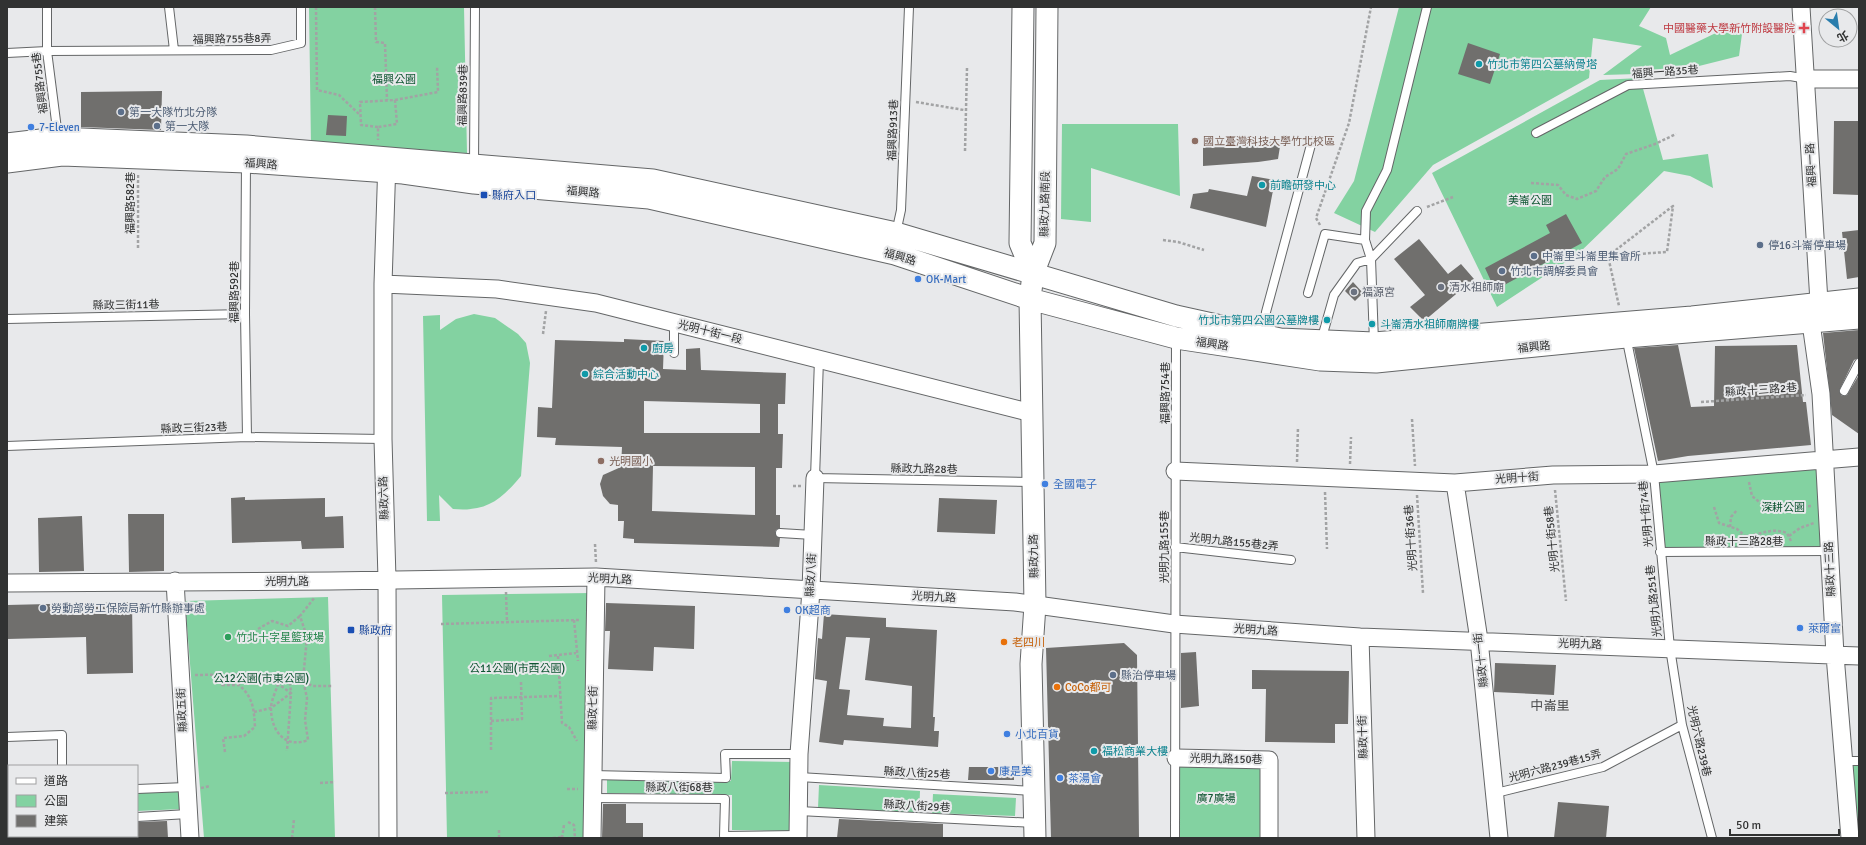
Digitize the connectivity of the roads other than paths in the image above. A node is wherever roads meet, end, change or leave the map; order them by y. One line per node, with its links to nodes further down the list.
1 (47, 7): 11 (lane, 福興路755巷)
2 (169, 7): 10 (lane)
3 (301, 7): 10 (lane, 福興路755巷8弄)
4 (475, 7): 22 (lane, 福興路839巷)
5 (909, 7): 25 (lane, 福興路913巷)
6 (1023, 7): 27 (street)
7 (1047, 7): 27 (street, 縣政九路南段)
8 (1427, 7): 24 (lane)
9 (1801, 7): 13 (street, 福興一路)
10 (174, 50): 11 (lane, 福興路755巷8弄)
11 (47, 51): 12 (lane, 福興路755巷8弄); 18 (lane, 福興路755巷)
12 (7, 53)
13 (1806, 79): 14 (street); 15 (lane, 福興一路35巷); 32 (street, 福興一路)
14 (1859, 79)
15 (1536, 133)
16 (1312, 141): 40 (lane)
17 (7, 144): 18 (street, 福興路)
18 (60, 147): 19 (street, 福興路); 19 (street, 福興路); 21 (street, 福興路)
19 (246, 154): 20 (street, 福興路); 33 (lane, 福興路592巷)
20 (384, 158): 22 (street, 福興路); 28 (street, 縣政六路)
21 (7, 162)
22 (474, 174): 25 (street, 福興路)
23 (1418, 212): 26 (lane)
24 (1365, 240): 26 (lane); 29 (lane)
25 (896, 244): 27 (street, 福興路); 30 (street, 福興路)
26 (1371, 259): 41 (lane); 43 (lane)
27 (1033, 274): 30 (street, 縣政九路); 38 (street, 福興路)
28 (383, 284): 36 (street, 光明十街一段); 49 (street, 縣政六路)
29 (1308, 293)
30 (1030, 299): 38 (street, 福興路); 47 (street, 縣政九路)
31 (1859, 299): 32 (street, 福興路)
32 (1819, 302): 37 (street, 縣政十三路); 39 (street, 福興路)
33 (245, 314): 34 (lane, 縣政三街11巷); 48 (lane, 福興路592巷)
34 (7, 318)
35 (1859, 318): 37 (street, 福興路)
36 (674, 323): 42 (lane); 44 (street, 光明十街一段)
37 (1811, 323): 39 (street, 福興路); 52 (street, 縣政十三路)
38 (1176, 327): 40 (street, 福興路); 41 (street, 福興路); 53 (lane, 福興路754巷)
39 (1625, 330): 43 (street, 福興路); 54 (lane, 光明十街74巷)
40 (1263, 335): 41 (street, 福興路)
41 (1321, 351): 43 (street, 福興路)
42 (674, 353)
43 (1375, 353)
44 (819, 359): 47 (street, 光明十街一段); 55 (lane, 縣政八街)
45 (1859, 363): 46 (lane)
46 (1844, 391)
47 (1032, 413): 56 (street, 縣政九路)
48 (247, 437): 49 (lane, 縣政三街23巷); 50 (lane, 縣政三街23巷)
49 (383, 439): 65 (street, 縣政六路)
50 (7, 446)
51 (1859, 456): 52 (street, 光明十街)
52 (1823, 460): 54 (street, 光明十街); 61 (street, 縣政十三路)
53 (1175, 471): 57 (street, 光明十街); 60 (lane, 光明九路155巷)
54 (1654, 474): 57 (street, 光明十街); 62 (lane, 光明十街74巷)
55 (815, 478): 56 (lane, 縣政九路28巷); 59 (street, 縣政八街)
56 (1032, 482): 69 (street, 縣政九路)
57 (1455, 483): 72 (street, 縣政十一街)
58 (780, 533): 59 (lane)
59 (813, 535): 68 (street, 縣政八街)
60 (1175, 547): 63 (lane, 光明九路155巷2弄); 70 (lane, 光明九路155巷)
61 (1828, 551): 62 (lane, 縣政十三路28巷); 74 (street, 縣政十三路)
62 (1660, 552): 73 (lane, 光明九路251巷)
63 (1292, 560)
64 (596, 577): 65 (street, 光明九路); 68 (street, 光明九路); 82 (street, 縣政七街)
65 (387, 579): 66 (street, 光明九路); 95 (street, 縣政六路)
66 (175, 581): 67 (street, 光明九路); 84 (street, 縣政五街)
67 (7, 583)
68 (811, 590): 69 (street, 光明九路); 78 (street, 縣政八街)
69 (1035, 605): 70 (street, 光明九路); 86 (street, 縣政九路)
70 (1174, 624): 71 (street, 光明九路); 79 (lane, 光明九路150巷)
71 (1360, 637): 72 (street, 光明九路); 99 (street, 縣政十街)
72 (1479, 640): 73 (street, 光明九路); 87 (street, 縣政十一街)
73 (1670, 648): 74 (street, 光明九路); 76 (lane, 光明六路239巷)
74 (1835, 655): 75 (street, 光明九路); 80 (street, 縣政十三路)
75 (1859, 656)
76 (1682, 725): 87 (lane, 光明六路239巷15弄); 101 (lane, 光明六路239巷)
77 (7, 737): 81 (lane)
78 (799, 754): 82 (lane, 縣政八街68巷); 83 (street, 縣政八街)
79 (1176, 758): 97 (lane, 光明九路150巷); 98 (street, 光明九路150巷)
80 (1851, 761): 102 (street, 縣政十三路)
81 (62, 765)
82 (592, 775): 88 (street, 縣政七街)
83 (799, 777): 86 (lane, 縣政八街25巷); 89 (street, 縣政八街)
84 (186, 787): 85 (lane); 90 (street, 縣政五街)
85 (138, 789)
86 (1034, 792): 92 (street, 縣政九路)
87 (1496, 793): 100 (street, 縣政十一街)
88 (592, 798): 93 (lane, 縣政八街68巷); 96 (street, 縣政七街)
89 (799, 811): 92 (lane, 縣政八街29巷); 93 (street, 縣政八街)
90 (188, 814): 91 (lane); 94 (street, 縣政五街)
91 (138, 817)
92 (1035, 831)
93 (798, 837)
94 (190, 838)
95 (388, 838)
96 (592, 838)
97 (1175, 838)
98 (1269, 838)
99 (1366, 838)
100 (1499, 838)
101 (1712, 838)
102 (1850, 838)

